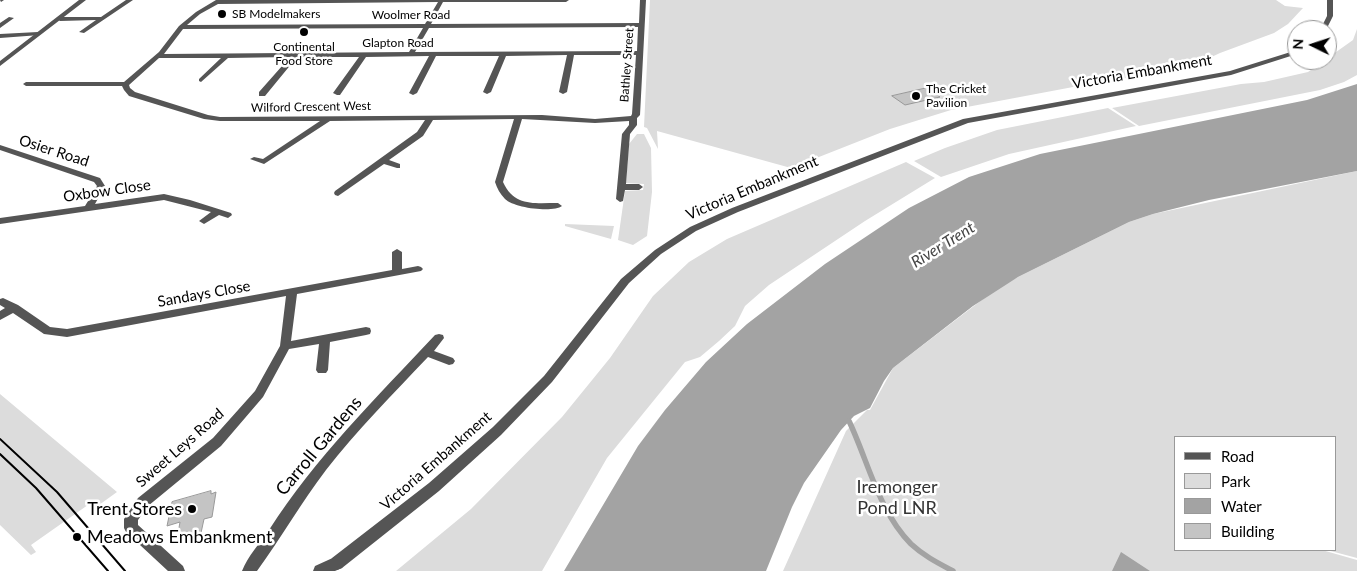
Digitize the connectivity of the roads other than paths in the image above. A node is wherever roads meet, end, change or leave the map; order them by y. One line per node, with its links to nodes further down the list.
1 (83, 0): 10 (street)
2 (130, 0): 9 (street)
3 (442, 0): 4 (street); 7 (street); 14 (street)
4 (566, 0)
5 (643, 0): 12 (street, Bathley Street)
6 (1330, 0): 11 (street)
7 (218, 1): 15 (street)
8 (11, 18): 13 (street)
9 (100, 18): 10 (street); 16 (street)
10 (60, 19): 17 (street)
11 (1328, 20)
12 (642, 25): 14 (street, Woolmer Road); 20 (street, Bathley Street)
13 (0, 26)
14 (426, 26): 15 (street, Woolmer Road); 21 (street)
15 (181, 27): 28 (street)
16 (82, 32)
17 (38, 34): 18 (street); 29 (street)
18 (0, 36)
19 (571, 53): 20 (street, Glapton Road); 23 (street, Glapton Road); 34 (street)
20 (640, 53): 41 (street, Bathley Street)
21 (411, 54): 22 (street, Glapton Road); 26 (street, Glapton Road)
22 (434, 54): 23 (street, Glapton Road); 35 (street)
23 (503, 54): 33 (street)
24 (227, 55): 25 (street, Glapton Road); 28 (street, Glapton Road); 30 (street)
25 (295, 55): 26 (street, Glapton Road); 36 (street)
26 (364, 55): 37 (street)
27 (1287, 55): 70 (street, Victoria Embankment)
28 (157, 56): 32 (street)
29 (0, 64)
30 (201, 80)
31 (26, 84): 32 (street)
32 (126, 84): 39 (street, Wilford Crescent West)
33 (487, 92)
34 (563, 92)
35 (413, 93)
36 (262, 94)
37 (337, 94)
38 (519, 117): 40 (street, Wilford Crescent West); 41 (street, Wilford Crescent West); 50 (street)
39 (329, 118): 40 (street, Wilford Crescent West); 43 (street)
40 (430, 118): 44 (street)
41 (632, 118): 46 (street, Bathley Street)
42 (0, 147): 51 (street, Osier Road)
43 (254, 159)
44 (383, 161): 45 (street); 48 (street)
45 (397, 166)
46 (621, 187): 47 (street); 49 (street, Bathley Street)
47 (639, 187)
48 (338, 193)
49 (620, 199)
50 (558, 206)
51 (89, 207): 52 (street, Oxbow Close); 54 (street, Oxbow Close)
52 (217, 212): 53 (street, Oxbow Close); 55 (street)
53 (228, 215)
54 (0, 221)
55 (204, 221)
56 (397, 252): 58 (street)
57 (418, 269): 58 (street, Sandays Close)
58 (397, 273): 59 (street, Sandays Close)
59 (292, 293): 61 (street, Sandays Close); 66 (street, Sweet Leys Road)
60 (3, 302): 61 (street, Sandays Close)
61 (14, 308): 62 (street)
62 (0, 316)
63 (366, 331): 65 (street)
64 (439, 338): 67 (street, Carroll Gardens)
65 (325, 339): 66 (street); 69 (street)
66 (285, 346): 71 (street, Sweet Leys Road)
67 (426, 352): 68 (street); 72 (street, Carroll Gardens)
68 (449, 361)
69 (322, 370)
70 (333, 567): 73 (street, Victoria Embankment)
71 (178, 571)
72 (249, 571)
73 (320, 571)

